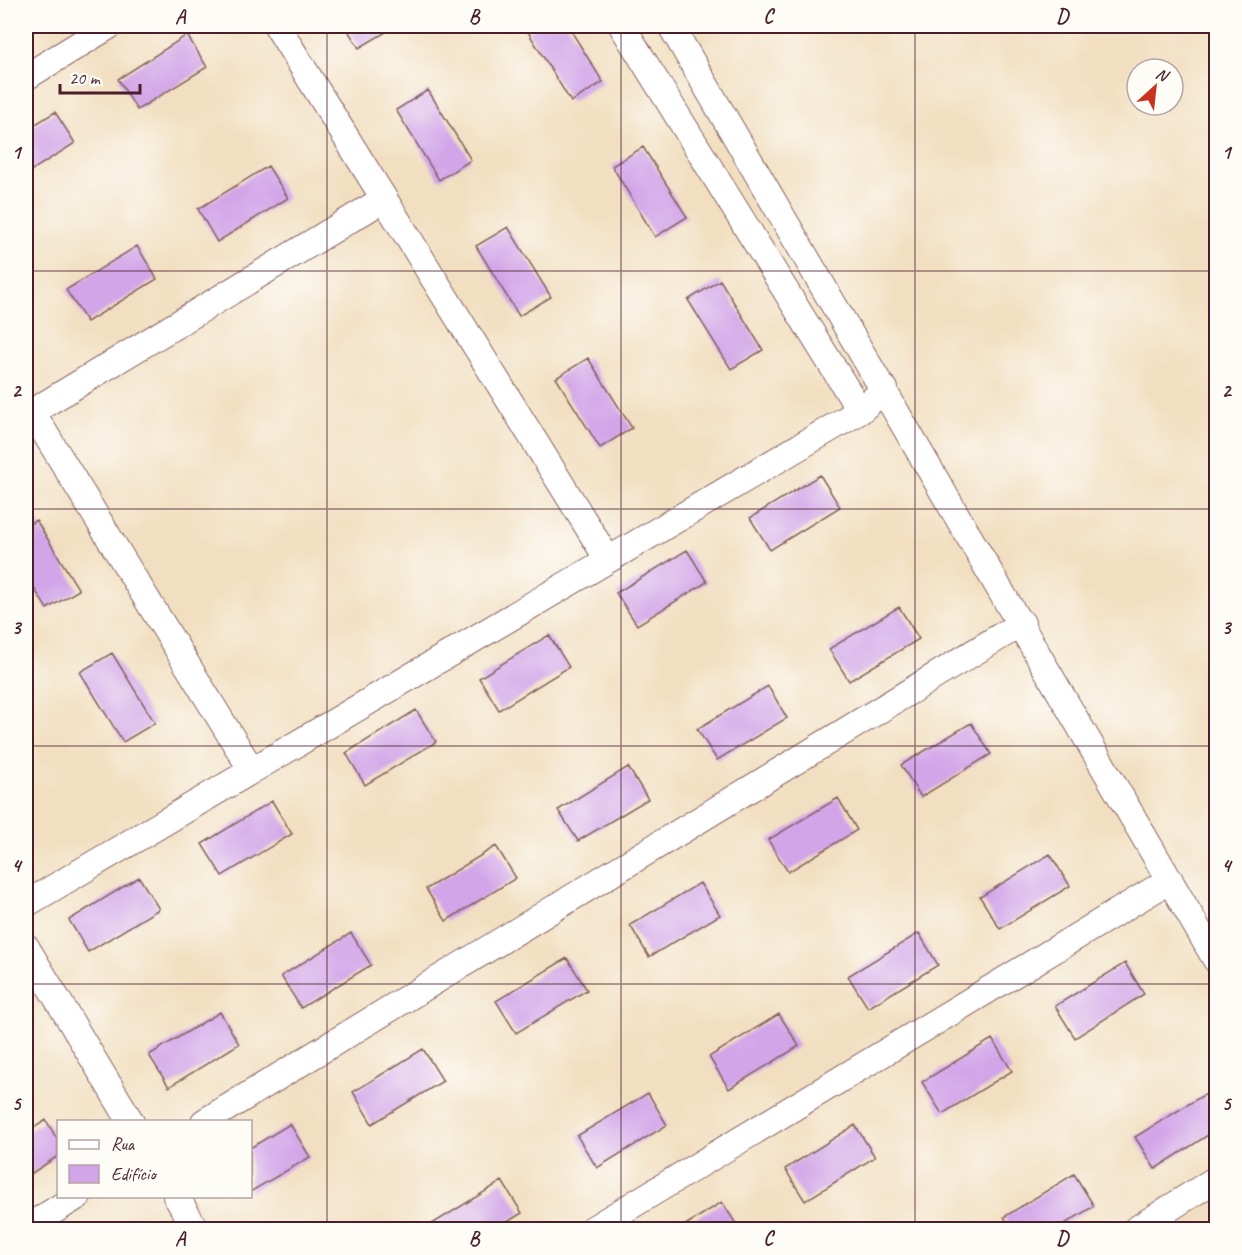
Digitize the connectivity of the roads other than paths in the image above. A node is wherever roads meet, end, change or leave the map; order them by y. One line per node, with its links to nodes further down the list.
1 (109, 26): 5 (street)
2 (277, 26): 6 (street)
3 (622, 26): 8 (street)
4 (671, 26): 7 (street)
5 (26, 77)
6 (384, 199): 9 (street); 11 (street)
7 (885, 388): 8 (street); 10 (street)
8 (860, 411): 9 (street)
9 (607, 558): 11 (street)
10 (1022, 623): 12 (street); 17 (street)
11 (250, 769): 13 (street)
12 (1170, 880): 15 (street); 23 (street)
13 (26, 904)
14 (26, 947): 16 (street)
15 (1216, 960)
16 (130, 1120)
17 (207, 1120)
18 (1216, 1179): 24 (street)
19 (76, 1198): 21 (street)
20 (177, 1198): 22 (street)
21 (26, 1228)
22 (196, 1230)
23 (591, 1230)
24 (1135, 1230)

